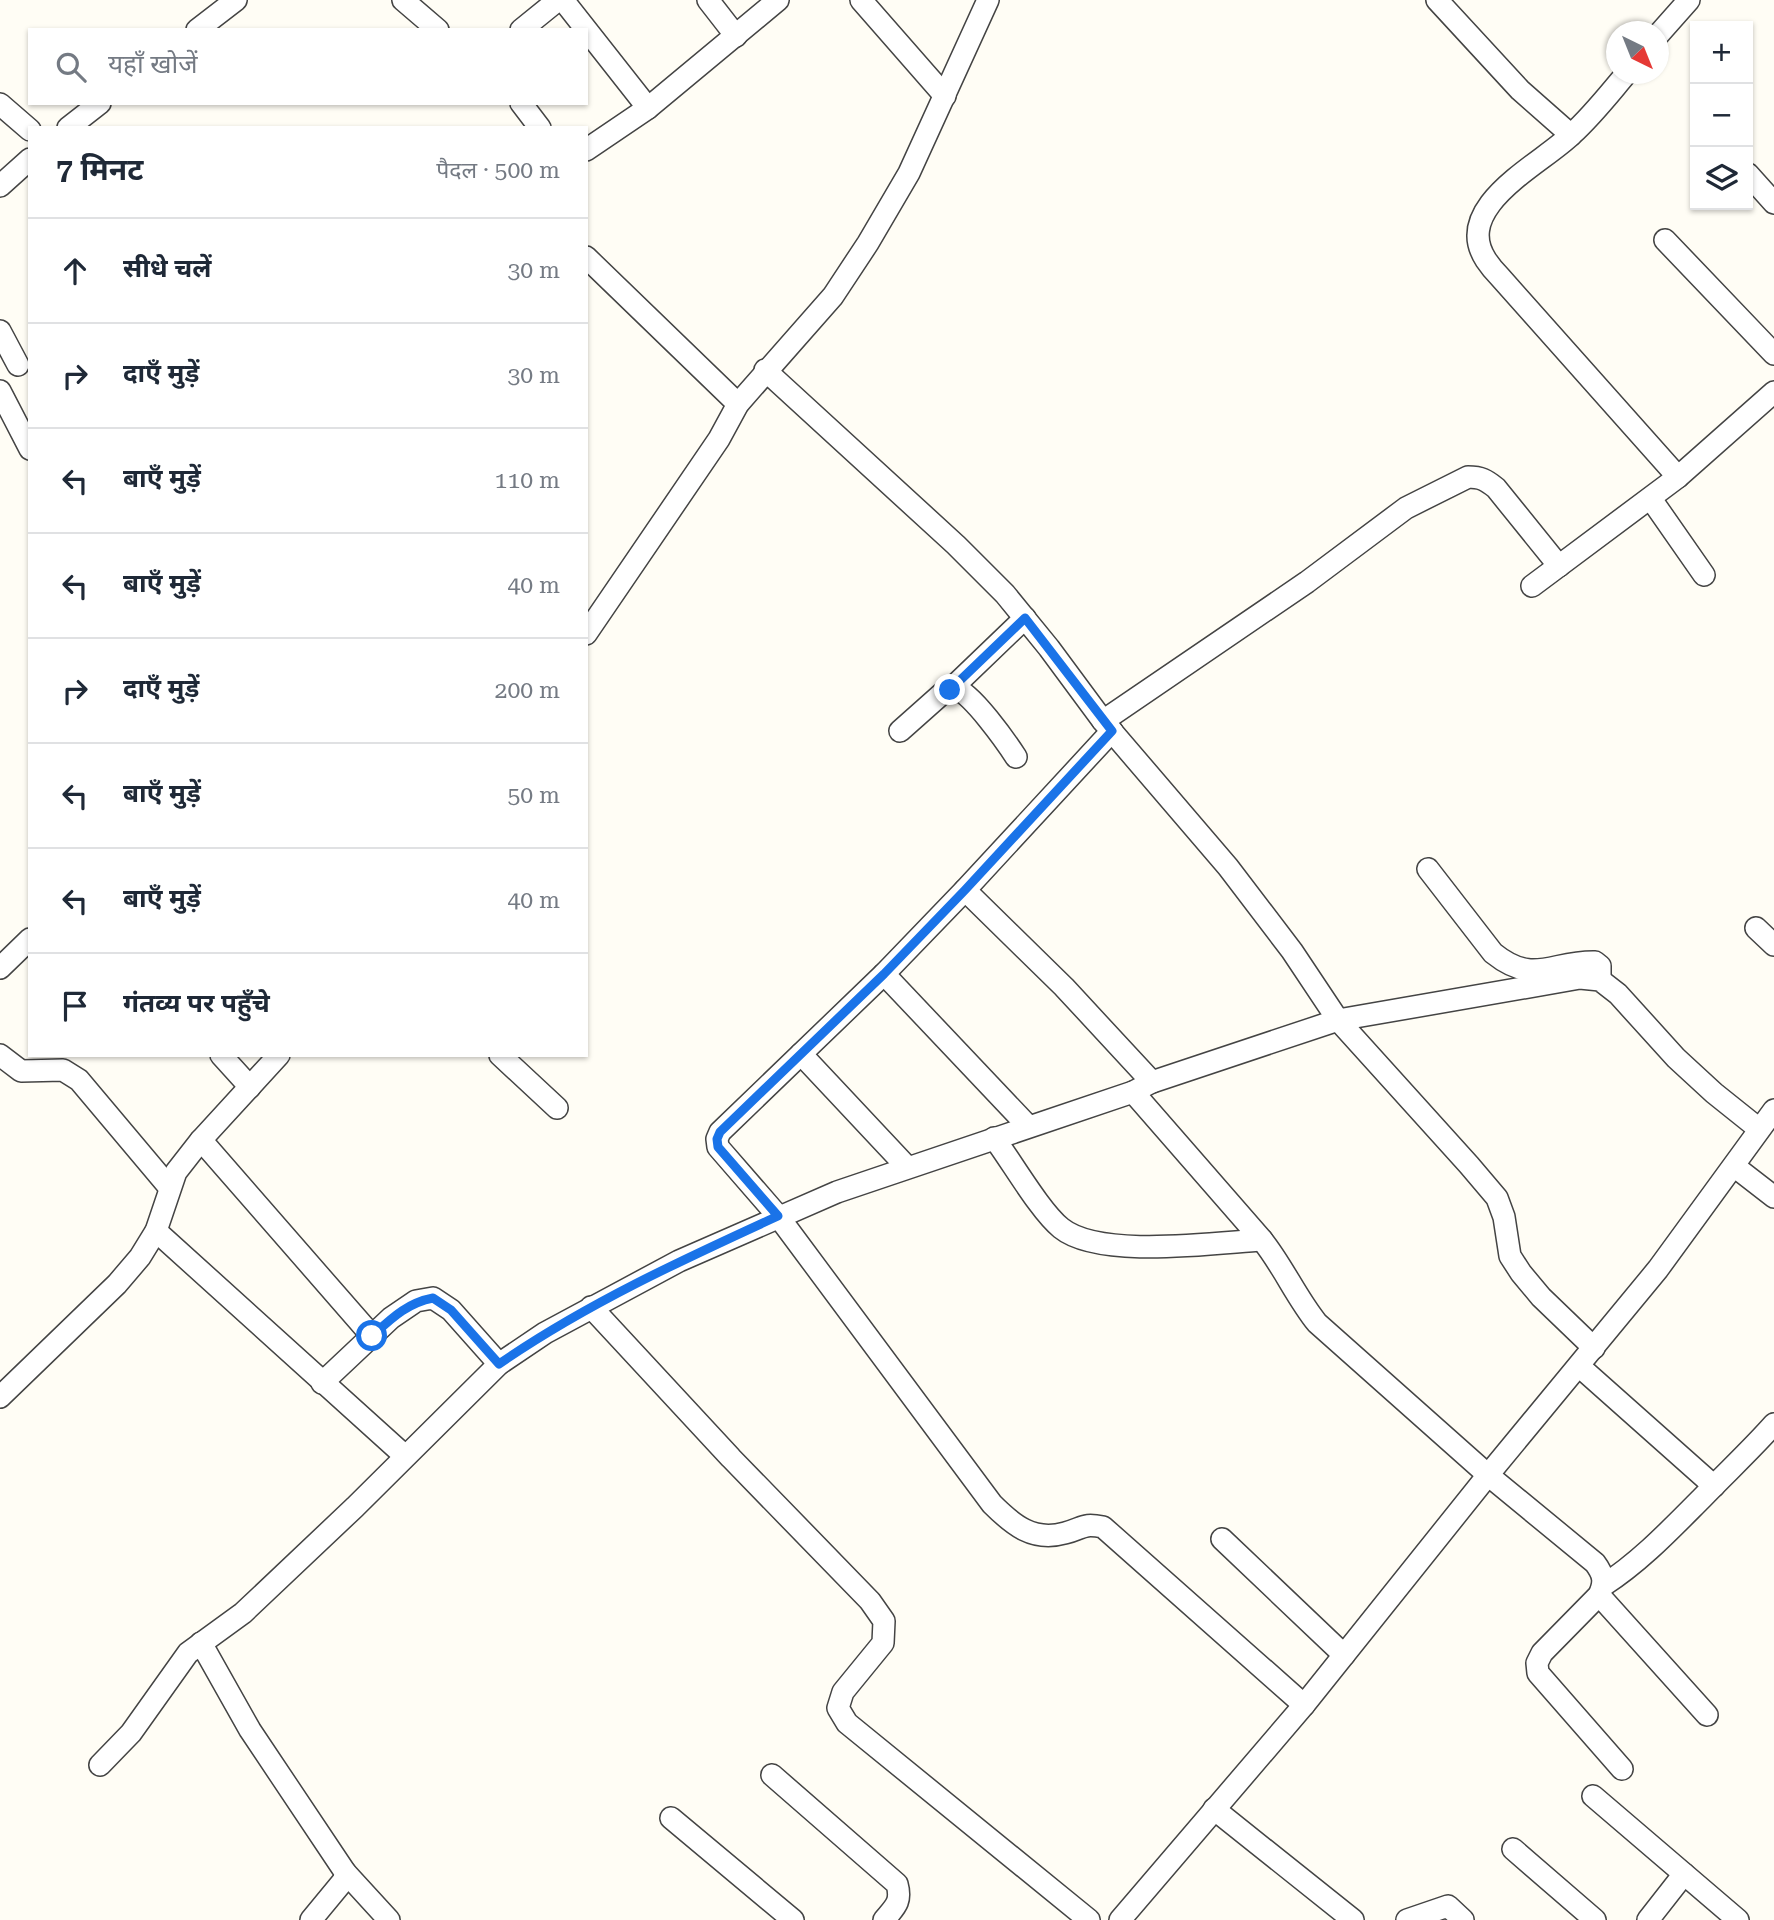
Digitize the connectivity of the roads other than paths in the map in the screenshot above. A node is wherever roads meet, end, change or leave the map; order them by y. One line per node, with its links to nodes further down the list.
1 (236, 0): 11 (street)
2 (403, 0): 12 (street)
3 (561, 0): 13 (street); 14 (street)
4 (708, 0): 16 (street)
5 (778, 0): 16 (street)
6 (861, 0): 18 (street)
7 (988, 0): 18 (street)
8 (1437, 0): 26 (street)
9 (1689, 0): 10 (street)
10 (1669, 23)
11 (200, 28)
12 (436, 28)
13 (524, 28)
14 (584, 28)
15 (588, 34): 22 (street)
16 (736, 36): 22 (street)
17 (1617, 84): 26 (street)
18 (945, 96): 37 (street)
19 (0, 104): 25 (street)
20 (97, 105): 23 (street)
21 (523, 105): 24 (street)
22 (648, 108): 27 (street)
23 (71, 126)
24 (538, 126)
25 (28, 128)
26 (1572, 135): 42 (street)
27 (588, 149)
28 (28, 161): 30 (street)
29 (1753, 180): 31 (street)
30 (0, 186)
31 (1774, 203)
32 (1665, 240): 35 (street)
33 (588, 259): 40 (street)
34 (0, 331): 36 (street)
35 (1773, 350)
36 (16, 366)
37 (765, 370): 40 (street); 47 (street)
38 (0, 391): 41 (street)
39 (1774, 392): 42 (street)
40 (738, 404): 48 (street)
41 (28, 445)
42 (1678, 477): 43 (street)
43 (1651, 499): 44 (street); 45 (street)
44 (1559, 566): 46 (street); 50 (street)
45 (1704, 575)
46 (1532, 586)
47 (1025, 618): 49 (street); 50 (street)
48 (588, 631)
49 (950, 690): 51 (street); 52 (street)
50 (1107, 726): 54 (street); 61 (street)
51 (900, 732)
52 (1016, 757)
53 (1428, 869): 60 (street)
54 (965, 890): 59 (street); 67 (street)
55 (1756, 928): 57 (street)
56 (28, 941): 58 (street)
57 (1774, 945)
58 (0, 968)
59 (884, 974): 62 (street); 72 (street)
60 (1600, 980): 61 (street); 73 (street)
61 (1338, 1020): 67 (street); 85 (street)
62 (800, 1054): 77 (street); 80 (street)
63 (0, 1055): 78 (street)
64 (223, 1057): 68 (street)
65 (277, 1057): 68 (street)
66 (502, 1057): 70 (street)
67 (1153, 1082): 69 (street)
68 (250, 1087): 75 (street)
69 (1133, 1092): 72 (street); 82 (street)
70 (556, 1108)
71 (1774, 1110): 73 (street)
72 (1028, 1126): 74 (street)
73 (1759, 1129): 76 (street)
74 (994, 1138): 77 (street); 82 (street)
75 (201, 1140): 78 (street); 84 (street)
76 (1734, 1166): 79 (street); 85 (street)
77 (907, 1167): 80 (street)
78 (169, 1187): 81 (street)
79 (1774, 1197)
80 (778, 1216): 83 (street); 98 (street)
81 (156, 1231): 88 (street); 89 (street)
82 (1262, 1240): 92 (street)
83 (591, 1307): 86 (street); 113 (street)
84 (372, 1336): 86 (street); 88 (street)
85 (1594, 1348): 87 (street)
86 (499, 1364): 91 (street)
87 (1579, 1366): 92 (street); 93 (street)
88 (322, 1383): 91 (street)
89 (0, 1397)
90 (1774, 1424): 93 (street)
91 (405, 1456): 96 (street)
92 (1488, 1475): 95 (street); 97 (street)
93 (1714, 1486): 95 (street)
94 (1222, 1539): 97 (street)
95 (1601, 1590): 99 (street); 101 (street)
96 (201, 1643): 100 (street); 107 (street)
97 (1344, 1655): 98 (street)
98 (1304, 1705): 104 (street)
99 (1707, 1715)
100 (100, 1765)
101 (1622, 1769)
102 (772, 1774): 112 (street)
103 (1593, 1796): 108 (street)
104 (1214, 1809): 114 (street); 115 (street)
105 (671, 1818): 111 (street)
106 (1513, 1849): 118 (street)
107 (345, 1872): 109 (street); 110 (street)
108 (1684, 1874): 119 (street); 120 (street)
109 (311, 1920)
110 (388, 1920)
111 (793, 1920)
112 (884, 1920)
113 (1089, 1920)
114 (1120, 1920)
115 (1353, 1920)
116 (1407, 1920): 117 (street)
117 (1462, 1920)
118 (1595, 1920)
119 (1648, 1920)
120 (1738, 1920)

